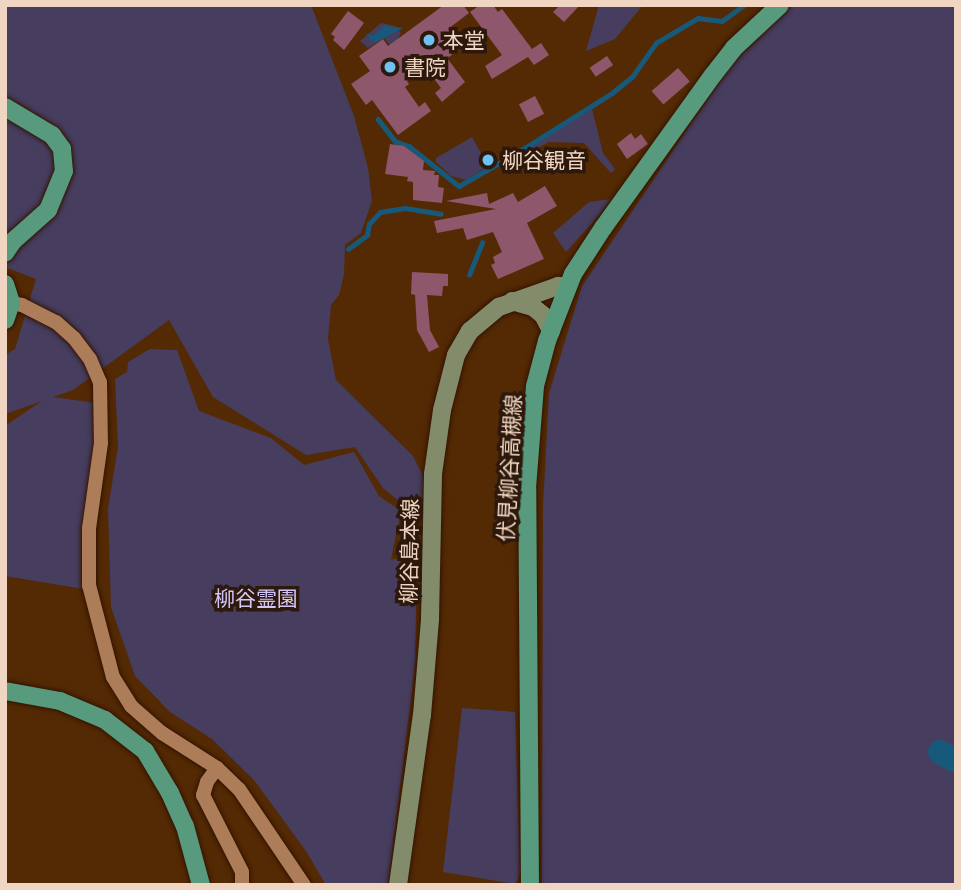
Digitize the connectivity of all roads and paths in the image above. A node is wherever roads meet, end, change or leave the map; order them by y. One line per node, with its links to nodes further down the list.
1 (780, 5): 5 (main road, 伏見柳谷高槻線)
2 (5, 107): 3 (main road)
3 (5, 253)
4 (5, 284): 7 (main road)
5 (567, 287): 6 (main road, 柳谷島本線); 8 (main road, 伏見柳谷高槻線)
6 (512, 301): 8 (main road); 14 (main road, 柳谷島本線)
7 (8, 312): 10 (street)
8 (551, 331): 15 (main road, 伏見柳谷高槻線)
9 (5, 691): 11 (main road)
10 (217, 768): 12 (street); 13 (street)
11 (201, 885)
12 (242, 885)
13 (304, 885)
14 (398, 885)
15 (530, 885)

